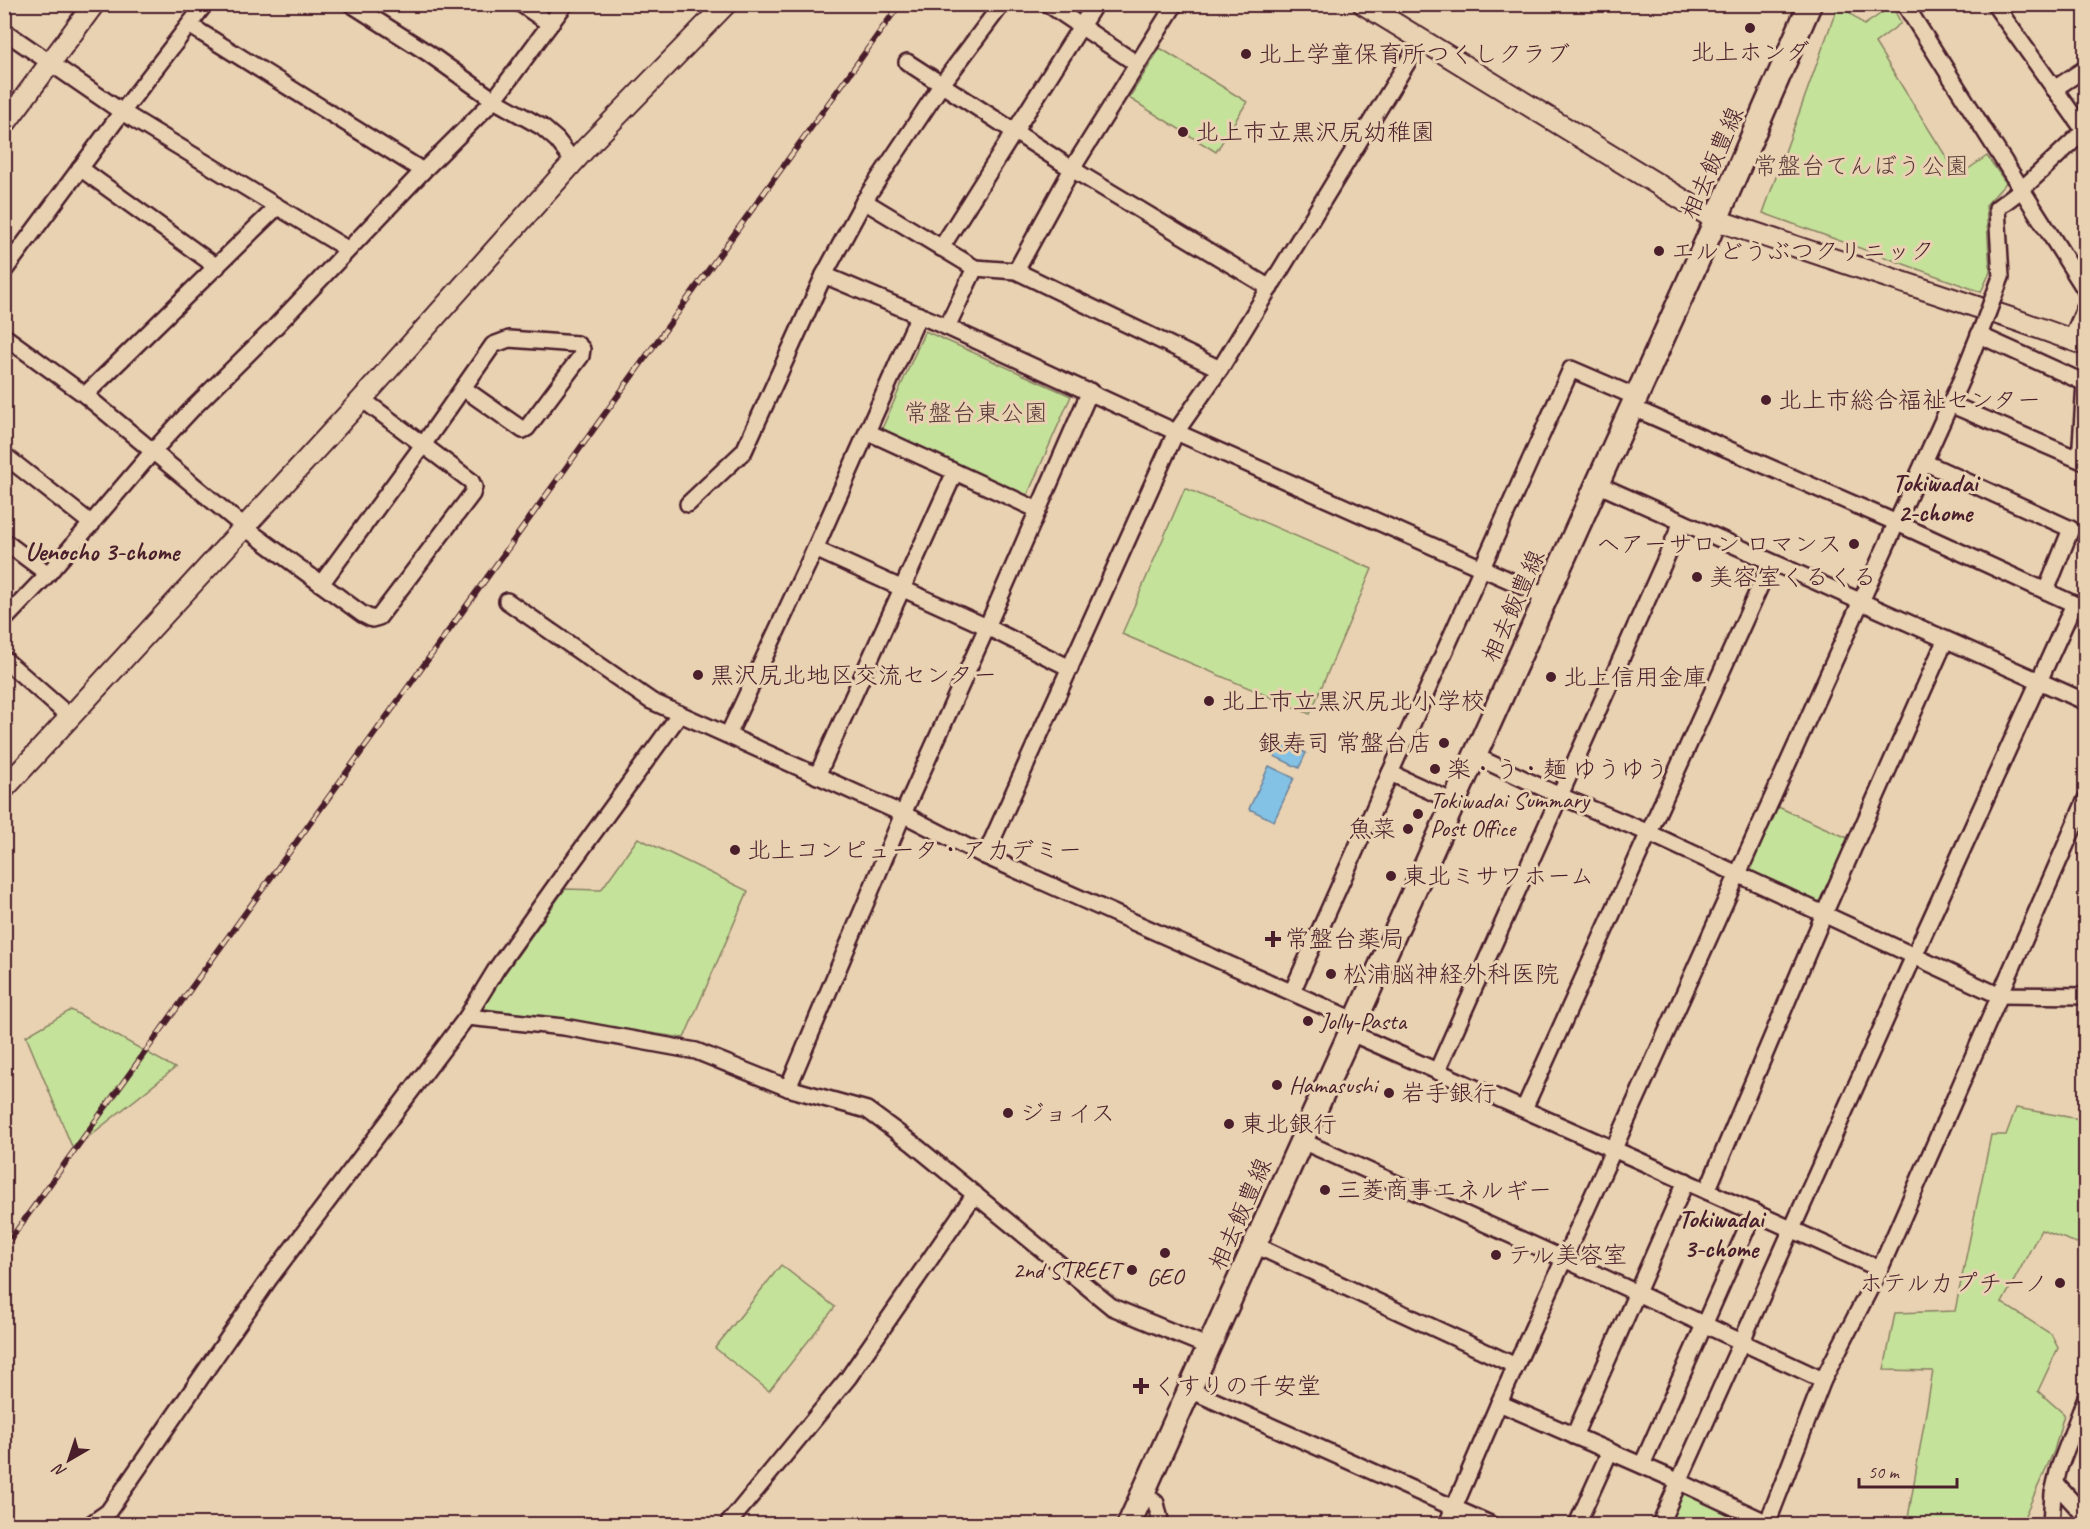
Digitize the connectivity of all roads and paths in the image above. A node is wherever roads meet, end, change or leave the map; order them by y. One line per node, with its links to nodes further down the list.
1 (94, 4): 20 (street)
2 (205, 4): 16 (street)
3 (351, 4): 26 (street)
4 (521, 4): 15 (street)
5 (565, 4): 15 (street)
6 (726, 4): 31 (street)
7 (1002, 4): 24 (street)
8 (1048, 4): 17 (street)
9 (1095, 4): 17 (street)
10 (1175, 4): 22 (street)
11 (1363, 4): 19 (street)
12 (1810, 4): 38 (main road, 相去飯豊線)
13 (1912, 4): 35 (street)
14 (1995, 5): 25 (street)
15 (550, 24): 26 (street)
16 (189, 25): 27 (street); 34 (street)
17 (1082, 25): 22 (street); 29 (street)
18 (4, 31): 20 (street)
19 (1422, 40): 38 (street); 47 (street)
20 (51, 62): 27 (street); 28 (street)
21 (907, 62): 24 (street)
22 (1137, 64): 33 (street)
23 (2085, 68): 25 (street)
24 (942, 84): 29 (street); 36 (street)
25 (2054, 89): 30 (street)
26 (494, 100): 31 (street); 34 (street)
27 (122, 112): 32 (street); 37 (street)
28 (4, 125)
29 (1015, 130): 33 (street); 39 (street)
30 (2085, 131): 35 (street)
31 (574, 162): 59 (street)
32 (80, 168): 41 (street); 44 (street)
33 (1072, 169): 45 (street); 47 (street)
34 (423, 171): 40 (street)
35 (2020, 190): 43 (street); 52 (street, bridge)
36 (864, 201): 39 (street); 46 (street)
37 (277, 207): 40 (street); 41 (street)
38 (1716, 220): 54 (street); 60 (main road, 相去飯豊線)
39 (941, 248): 42 (street)
40 (347, 249): 65 (street)
41 (217, 267): 58 (street)
42 (975, 268): 45 (street); 51 (street)
43 (2079, 268): 48 (street)
44 (4, 271)
45 (1016, 271): 55 (street)
46 (824, 274): 50 (street); 70 (street)
47 (1270, 288): 55 (street)
48 (2085, 291)
49 (2085, 306): 54 (street)
50 (919, 315): 51 (street); 62 (street)
51 (947, 327): 57 (street)
52 (1979, 335): 61 (street); 61 (street)
53 (4, 336): 58 (street)
54 (2078, 343)
55 (1220, 369): 63 (street)
56 (463, 388): 56 (street); 64 (street)
57 (1090, 391): 63 (street); 71 (street)
58 (85, 395): 65 (street)
59 (362, 399): 64 (street); 75 (street)
60 (1633, 402): 69 (main road, 相去飯豊線); 73 (street); 79 (street)
61 (1950, 404): 67 (street)
62 (868, 432): 68 (street); 77 (street)
63 (1176, 432): 79 (street); 91 (street)
64 (423, 445): 81 (street); 81 (street)
65 (154, 450): 74 (street); 75 (street)
66 (4, 455): 74 (street)
67 (1924, 462): 73 (street); 83 (street)
68 (955, 472): 71 (street); 82 (street)
69 (1598, 484): 72 (street); 84 (main road, 相去飯豊線)
70 (688, 504)
71 (1038, 510): 88 (street)
72 (1682, 522): 78 (street); 101 (street)
73 (1897, 523): 83 (street); 86 (street)
74 (92, 524): 80 (street)
75 (244, 527): 81 (street); 95 (street)
76 (4, 541): 80 (street)
77 (814, 549): 82 (street); 96 (street)
78 (1771, 562): 86 (street); 105 (street)
79 (1482, 568): 84 (street); 98 (street)
80 (48, 574): 87 (street)
81 (321, 584)
82 (902, 589): 88 (street); 99 (street)
83 (2046, 591): 92 (street)
84 (1546, 597): 97 (main road, 相去飯豊線)
85 (507, 601): 94 (street)
86 (1861, 603): 89 (street); 107 (street)
87 (4, 620)
88 (987, 627): 91 (street); 104 (street)
89 (1945, 641): 92 (street); 108 (street)
90 (4, 660): 95 (street)
91 (1070, 668): 106 (street)
92 (2038, 680): 93 (street); 109 (street)
93 (2085, 702)
94 (680, 714): 96 (street); 113 (street)
95 (69, 717): 100 (street)
96 (728, 735): 99 (street)
97 (1475, 756): 101 (street); 103 (main road, 相去飯豊線)
98 (1390, 773): 103 (street); 110 (street)
99 (817, 776): 104 (street)
100 (4, 789)
101 (1560, 796): 105 (street); 115 (street)
102 (2085, 799): 111 (street)
103 (1454, 802): 114 (main road, 相去飯豊線)
104 (903, 814): 106 (street); 116 (street)
105 (1649, 833): 107 (street); 117 (street)
106 (985, 856): 110 (street)
107 (1738, 874): 108 (street); 119 (street)
108 (1824, 914): 109 (street); 121 (street)
109 (1914, 956): 111 (street); 124 (street)
110 (1292, 992): 114 (street)
111 (1998, 995): 112 (street); 127 (street)
112 (2085, 996)
113 (467, 1017): 116 (street); 145 (street)
114 (1354, 1027): 115 (street); 118 (main road, 相去飯豊線)
115 (1437, 1071): 117 (street)
116 (788, 1088): 122 (street)
117 (1524, 1109): 119 (street)
118 (1302, 1141): 125 (main road, 相去飯豊線); 126 (street)
119 (1613, 1151): 120 (street); 126 (street)
120 (1686, 1181): 121 (street); 128 (street)
121 (1707, 1191): 123 (street)
122 (975, 1194): 131 (street); 146 (street)
123 (1754, 1212): 124 (street); 129 (street)
124 (1792, 1229): 127 (street); 130 (street)
125 (1256, 1245): 131 (main road, 相去飯豊線); 132 (street)
126 (1564, 1259): 128 (street); 132 (street)
127 (1880, 1269): 133 (street)
128 (1637, 1293): 129 (street); 137 (street)
129 (1704, 1325): 130 (street); 139 (street)
130 (1743, 1342): 133 (street); 140 (street)
131 (1209, 1347): 134 (main road, 相去飯豊線)
132 (1516, 1366): 136 (street)
133 (1823, 1380): 153 (street)
134 (1190, 1390): 142 (main road, 相去飯豊線); 143 (street)
135 (2085, 1397): 141 (street)
136 (1499, 1403): 137 (street); 143 (street)
137 (1574, 1436): 138 (street)
138 (1610, 1451): 139 (street); 151 (street)
139 (1642, 1465): 140 (street)
140 (1680, 1482): 152 (street); 153 (street)
141 (2056, 1484): 144 (street); 154 (street)
142 (1143, 1493): 147 (main road, 相去飯豊線); 148 (street)
143 (1454, 1508): 149 (street); 150 (street)
144 (2085, 1517)
145 (91, 1524)
146 (728, 1524)
147 (1130, 1524)
148 (1161, 1524)
149 (1447, 1524)
150 (1490, 1524)
151 (1577, 1524)
152 (1660, 1524)
153 (1768, 1524)
154 (2051, 1524)

